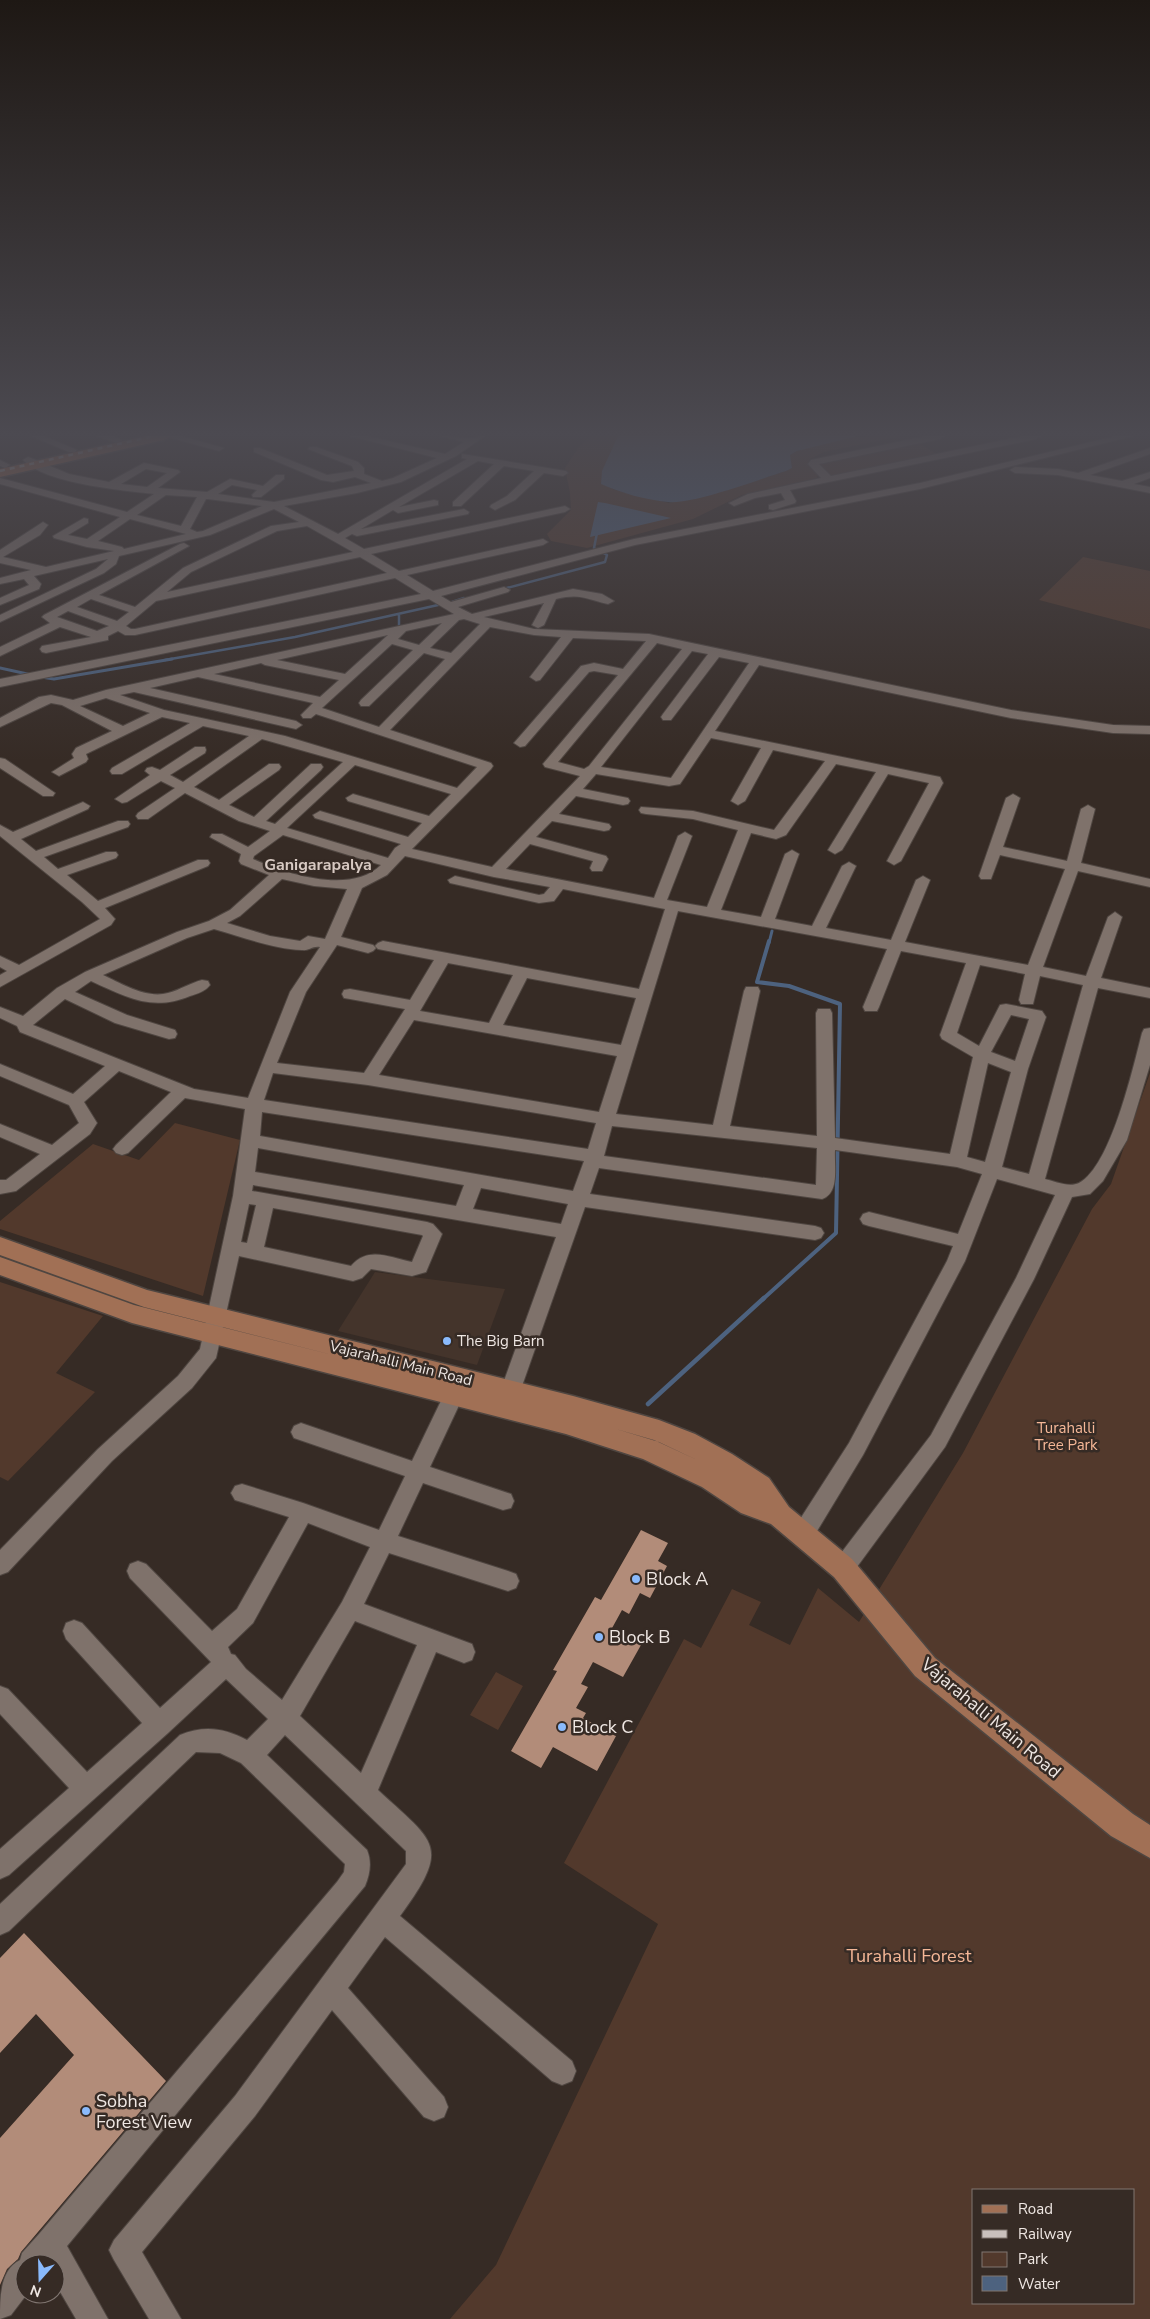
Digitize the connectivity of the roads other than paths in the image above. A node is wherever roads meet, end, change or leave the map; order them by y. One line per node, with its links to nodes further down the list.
1 (18, 544): 13 (street)
2 (89, 544): 12 (street)
3 (154, 544): 12 (street)
4 (187, 544): 10 (street)
5 (240, 544): 14 (street)
6 (352, 544): 11 (street)
7 (403, 544): 11 (street)
8 (532, 544): 17 (street)
9 (634, 544): 22 (street)
10 (181, 547): 14 (street); 21 (street)
11 (363, 553): 17 (street); 23 (street)
12 (118, 554): 16 (street); 31 (street)
13 (0, 555)
14 (213, 557): 23 (street)
15 (0, 560): 16 (street)
16 (47, 571): 18 (street)
17 (394, 573): 22 (street); 35 (street)
18 (26, 575): 19 (street); 26 (street)
19 (0, 581)
20 (504, 590): 27 (street)
21 (90, 595): 28 (street); 29 (street)
22 (431, 595): 27 (street); 49 (street)
23 (152, 599): 29 (street)
24 (551, 599): 25 (street); 30 (street); 34 (street)
25 (608, 601)
26 (0, 602)
27 (449, 606): 30 (street)
28 (67, 607): 33 (street); 35 (street)
29 (137, 611): 35 (street)
30 (464, 616): 32 (street); 36 (street); 43 (street)
31 (0, 619)
32 (488, 622): 37 (street); 46 (street)
33 (59, 623): 38 (street); 45 (street)
34 (538, 625)
35 (119, 626): 38 (street)
36 (402, 629): 40 (street); 47 (street)
37 (570, 633): 39 (street); 53 (street)
38 (103, 637): 42 (street); 49 (street)
39 (654, 639): 41 (street); 50 (street)
40 (390, 640): 43 (street); 52 (street)
41 (690, 646): 44 (street); 82 (street)
42 (46, 649)
43 (422, 649): 46 (street); 58 (street)
44 (717, 651): 48 (street); 61 (street)
45 (0, 652)
46 (454, 658): 67 (street)
47 (259, 660): 51 (street); 52 (street)
48 (756, 660): 65 (street); 68 (street)
49 (94, 663): 54 (street)
50 (626, 673): 71 (street); 82 (street)
51 (198, 674): 55 (street); 59 (street)
52 (348, 678): 59 (street)
53 (536, 678)
54 (0, 683)
55 (133, 688): 56 (street); 64 (street)
56 (106, 694): 57 (street); 60 (street)
57 (67, 704): 62 (street); 66 (street)
58 (365, 704)
59 (318, 705): 64 (street); 67 (street)
60 (161, 713): 63 (street); 66 (street)
61 (667, 717)
62 (0, 722)
63 (201, 722): 69 (street); 80 (street)
64 (296, 725): 70 (street)
65 (1150, 730)
66 (122, 732): 81 (street)
67 (382, 732): 86 (street)
68 (707, 733): 72 (street); 82 (street)
69 (258, 736): 70 (street); 84 (street)
70 (280, 739): 75 (street)
71 (520, 743)
72 (769, 746): 74 (street); 92 (street)
73 (200, 750): 83 (street)
74 (833, 759): 79 (street); 104 (street)
75 (353, 760): 86 (street); 105 (street)
76 (0, 762): 87 (street)
77 (274, 767): 94 (street)
78 (316, 768): 101 (street)
79 (884, 770): 110 (street); 117 (street)
80 (117, 771)
81 (58, 772)
82 (590, 772): 85 (street)
83 (157, 774): 84 (street); 90 (street)
84 (183, 789): 94 (street); 98 (street)
85 (573, 791): 91 (street); 99 (street)
86 (458, 792): 100 (street)
87 (48, 793)
88 (353, 798): 100 (street)
89 (1013, 798): 111 (street)
90 (122, 799)
91 (623, 801)
92 (738, 801)
93 (83, 806): 106 (street)
94 (219, 806): 101 (street)
95 (646, 810): 104 (street)
96 (1088, 810): 120 (street)
97 (320, 815): 112 (street)
98 (143, 816)
99 (549, 816): 103 (street); 109 (street)
100 (430, 820): 112 (street)
101 (256, 822): 105 (street)
102 (123, 824): 116 (street)
103 (604, 827)
104 (746, 828): 133 (street)
105 (279, 829): 112 (street); 113 (street)
106 (6, 833): 116 (street)
107 (684, 836): 131 (street)
108 (216, 837): 113 (street)
109 (526, 840): 121 (street); 123 (street)
110 (835, 850)
111 (995, 850): 120 (street); 125 (street)
112 (399, 852): 123 (street); 129 (street)
113 (249, 853): 122 (street)
114 (792, 854): 135 (street)
115 (111, 855): 124 (street)
116 (35, 856): 124 (street)
117 (894, 861)
118 (203, 863): 132 (street)
119 (849, 866): 137 (street)
120 (1073, 866): 128 (street); 143 (street)
121 (597, 868)
122 (280, 873): 129 (street); 136 (street)
123 (494, 873): 130 (street)
124 (57, 874): 132 (street)
125 (986, 876)
126 (455, 880): 130 (street)
127 (923, 880): 139 (street)
128 (1150, 883)
129 (356, 885): 138 (street)
130 (558, 886): 131 (street)
131 (666, 904): 133 (street); 154 (street)
132 (96, 907): 144 (street)
133 (713, 912): 135 (street)
134 (1115, 917): 147 (street)
135 (767, 921): 137 (street)
136 (214, 924): 138 (street); 146 (street)
137 (818, 930): 139 (street)
138 (332, 942): 140 (street); 167 (street)
139 (897, 944): 141 (street); 156 (street)
140 (443, 958): 145 (street); 157 (street)
141 (975, 959): 143 (street); 165 (street)
142 (0, 961): 144 (street)
143 (1034, 970): 147 (street); 155 (street)
144 (18, 971): 148 (street)
145 (522, 972): 154 (street); 161 (street)
146 (90, 975): 149 (street); 151 (street)
147 (1092, 981): 152 (street); 186 (street)
148 (0, 982)
149 (202, 985)
150 (752, 991): 176 (street)
151 (63, 992): 160 (street); 163 (street)
152 (1150, 993)
153 (350, 994): 157 (street)
154 (645, 995): 164 (street)
155 (1027, 1000)
156 (871, 1008)
157 (412, 1010): 161 (street); 170 (street)
158 (0, 1012): 160 (street)
159 (824, 1013): 178 (street)
160 (24, 1023): 166 (street)
161 (494, 1028): 164 (street)
162 (1150, 1033): 188 (street)
163 (169, 1034)
164 (627, 1052): 174 (street)
165 (982, 1055): 168 (street); 168 (street); 182 (street)
166 (116, 1065): 171 (street); 172 (street)
167 (267, 1067): 170 (street); 173 (street)
168 (1020, 1069): 183 (street)
169 (0, 1070): 172 (street)
170 (368, 1080): 174 (street)
171 (182, 1091): 173 (street); 179 (street)
172 (75, 1101): 180 (street)
173 (254, 1105): 177 (street); 181 (street)
174 (606, 1119): 176 (street); 181 (street)
175 (0, 1130): 180 (street)
176 (720, 1132): 178 (street)
177 (251, 1142): 184 (street); 185 (street)
178 (826, 1143): 181 (street); 182 (street)
179 (122, 1149)
180 (54, 1153): 187 (street)
181 (594, 1158): 190 (street)
182 (957, 1161): 183 (street)
183 (992, 1170): 186 (street); 196 (street)
184 (246, 1177): 189 (street); 192 (street)
185 (475, 1180): 190 (street); 192 (street)
186 (1035, 1183): 188 (street)
187 (0, 1187)
188 (1066, 1191): 212 (street)
189 (242, 1196): 191 (street); 198 (street)
190 (580, 1199): 194 (street); 195 (street)
191 (266, 1200): 199 (street); 199 (street)
192 (462, 1214): 194 (street)
193 (869, 1219): 196 (street)
194 (568, 1232): 203 (street)
195 (815, 1232)
196 (963, 1242): 209 (street)
197 (0, 1246): 201 (main road, Vajarahalli Main Road)
198 (231, 1246): 199 (street); 201 (street)
199 (254, 1252)
200 (0, 1266): 201 (main road, Vajarahalli Main Road)
201 (215, 1327): 202 (main road, Vajarahalli Main Road); 211 (street)
202 (457, 1387): 203 (main road, Vajarahalli Main Road); 205 (street)
203 (507, 1399): 209 (main road, Vajarahalli Main Road)
204 (301, 1432): 205 (street)
205 (417, 1472): 207 (street); 210 (street)
206 (242, 1493): 208 (street)
207 (503, 1501)
208 (304, 1512): 210 (street); 219 (street)
209 (803, 1534): 212 (main road, Vajarahalli Main Road)
210 (384, 1542): 214 (street); 215 (street)
211 (0, 1565)
212 (843, 1568): 226 (main road, Vajarahalli Main Road)
213 (138, 1571): 219 (street)
214 (508, 1581)
215 (350, 1609): 217 (street); 221 (street)
216 (74, 1631): 222 (street)
217 (430, 1640): 218 (street); 225 (street)
218 (464, 1652)
219 (220, 1654): 221 (street); 222 (street)
220 (0, 1697): 224 (street)
221 (285, 1718): 223 (street); 225 (street)
222 (160, 1725): 224 (street)
223 (250, 1755): 229 (street); 233 (street)
224 (87, 1790): 227 (street)
225 (364, 1794): 228 (street)
226 (1150, 1843)
227 (0, 1866)
228 (383, 1918): 230 (street); 231 (street)
229 (0, 1922)
230 (331, 1988): 232 (street); 238 (street)
231 (562, 2071)
232 (434, 2106)
233 (41, 2254)
234 (65, 2284): 237 (street)
235 (15, 2285): 236 (street)
236 (0, 2304)
237 (93, 2319)
238 (166, 2319)

